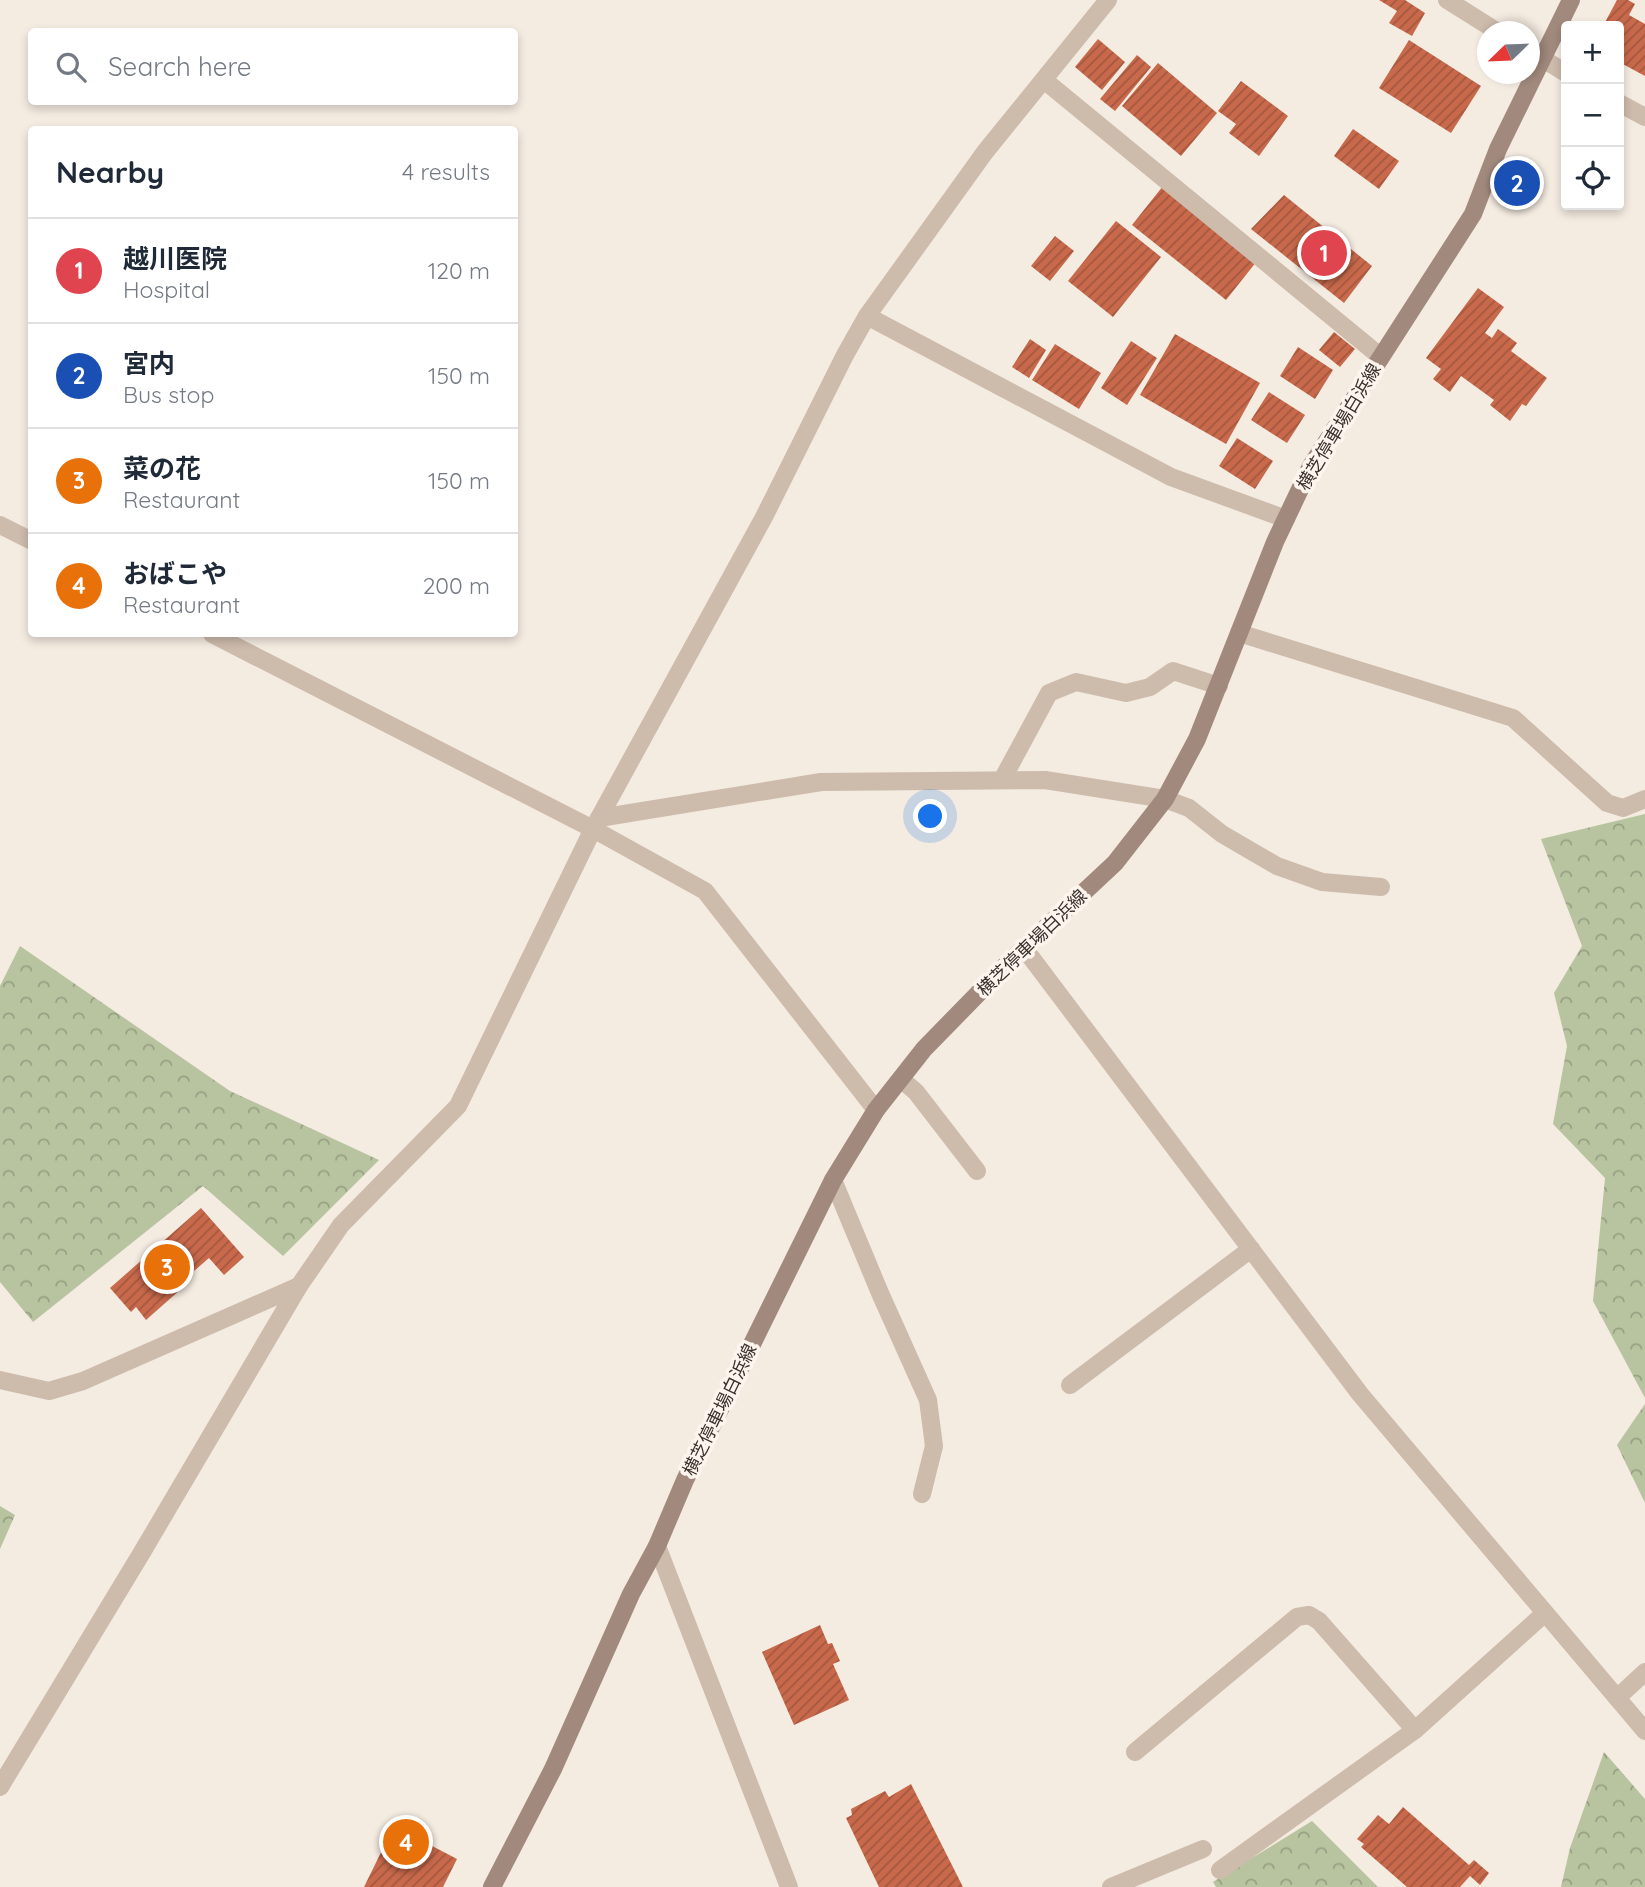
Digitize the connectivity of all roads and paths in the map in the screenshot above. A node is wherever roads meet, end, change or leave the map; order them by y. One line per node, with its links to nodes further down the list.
1 (1108, 0): 8 (street)
2 (1447, 0): 4 (street)
3 (1571, 0): 5 (main road, 横芝停車場白浜線)
4 (1480, 21)
5 (1540, 49)
6 (1540, 58): 7 (street)
7 (1561, 71)
8 (1044, 80): 12 (street); 13 (street)
9 (1524, 84): 13 (main road, 横芝停車場白浜線)
10 (1624, 106): 11 (street)
11 (1645, 117)
12 (867, 316): 14 (street); 23 (street)
13 (1381, 357): 14 (main road, 横芝停車場白浜線)
14 (1286, 519): 17 (main road, 横芝停車場白浜線)
15 (0, 525): 16 (street)
16 (28, 539)
17 (1239, 634): 19 (main road, 横芝停車場白浜線); 22 (street)
18 (218, 637): 23 (street)
19 (1219, 686): 20 (street); 21 (main road, 横芝停車場白浜線)
20 (1002, 780): 21 (street); 23 (street)
21 (1165, 799): 24 (street); 25 (main road, 横芝停車場白浜線)
22 (1645, 799)
23 (596, 823): 27 (street); 31 (street)
24 (1381, 887)
25 (1024, 948): 26 (main road, 横芝停車場白浜線); 30 (street)
26 (901, 1079): 27 (main road, 横芝停車場白浜線); 28 (street)
27 (876, 1110): 29 (main road, 横芝停車場白浜線)
28 (977, 1171)
29 (834, 1180): 34 (street); 35 (main road, 横芝停車場白浜線)
30 (1251, 1250): 33 (street); 36 (street)
31 (299, 1286): 32 (street); 42 (street)
32 (0, 1380)
33 (1070, 1385)
34 (922, 1494)
35 (657, 1546): 45 (main road, 横芝停車場白浜線); 46 (street)
36 (1545, 1613): 38 (street); 39 (street)
37 (1645, 1672): 38 (street)
38 (1617, 1698): 40 (street)
39 (1415, 1730): 41 (street); 44 (street)
40 (1645, 1731)
41 (1135, 1752)
42 (0, 1787)
43 (1203, 1849): 47 (street)
44 (1220, 1870)
45 (492, 1887)
46 (789, 1887)
47 (1111, 1887)

